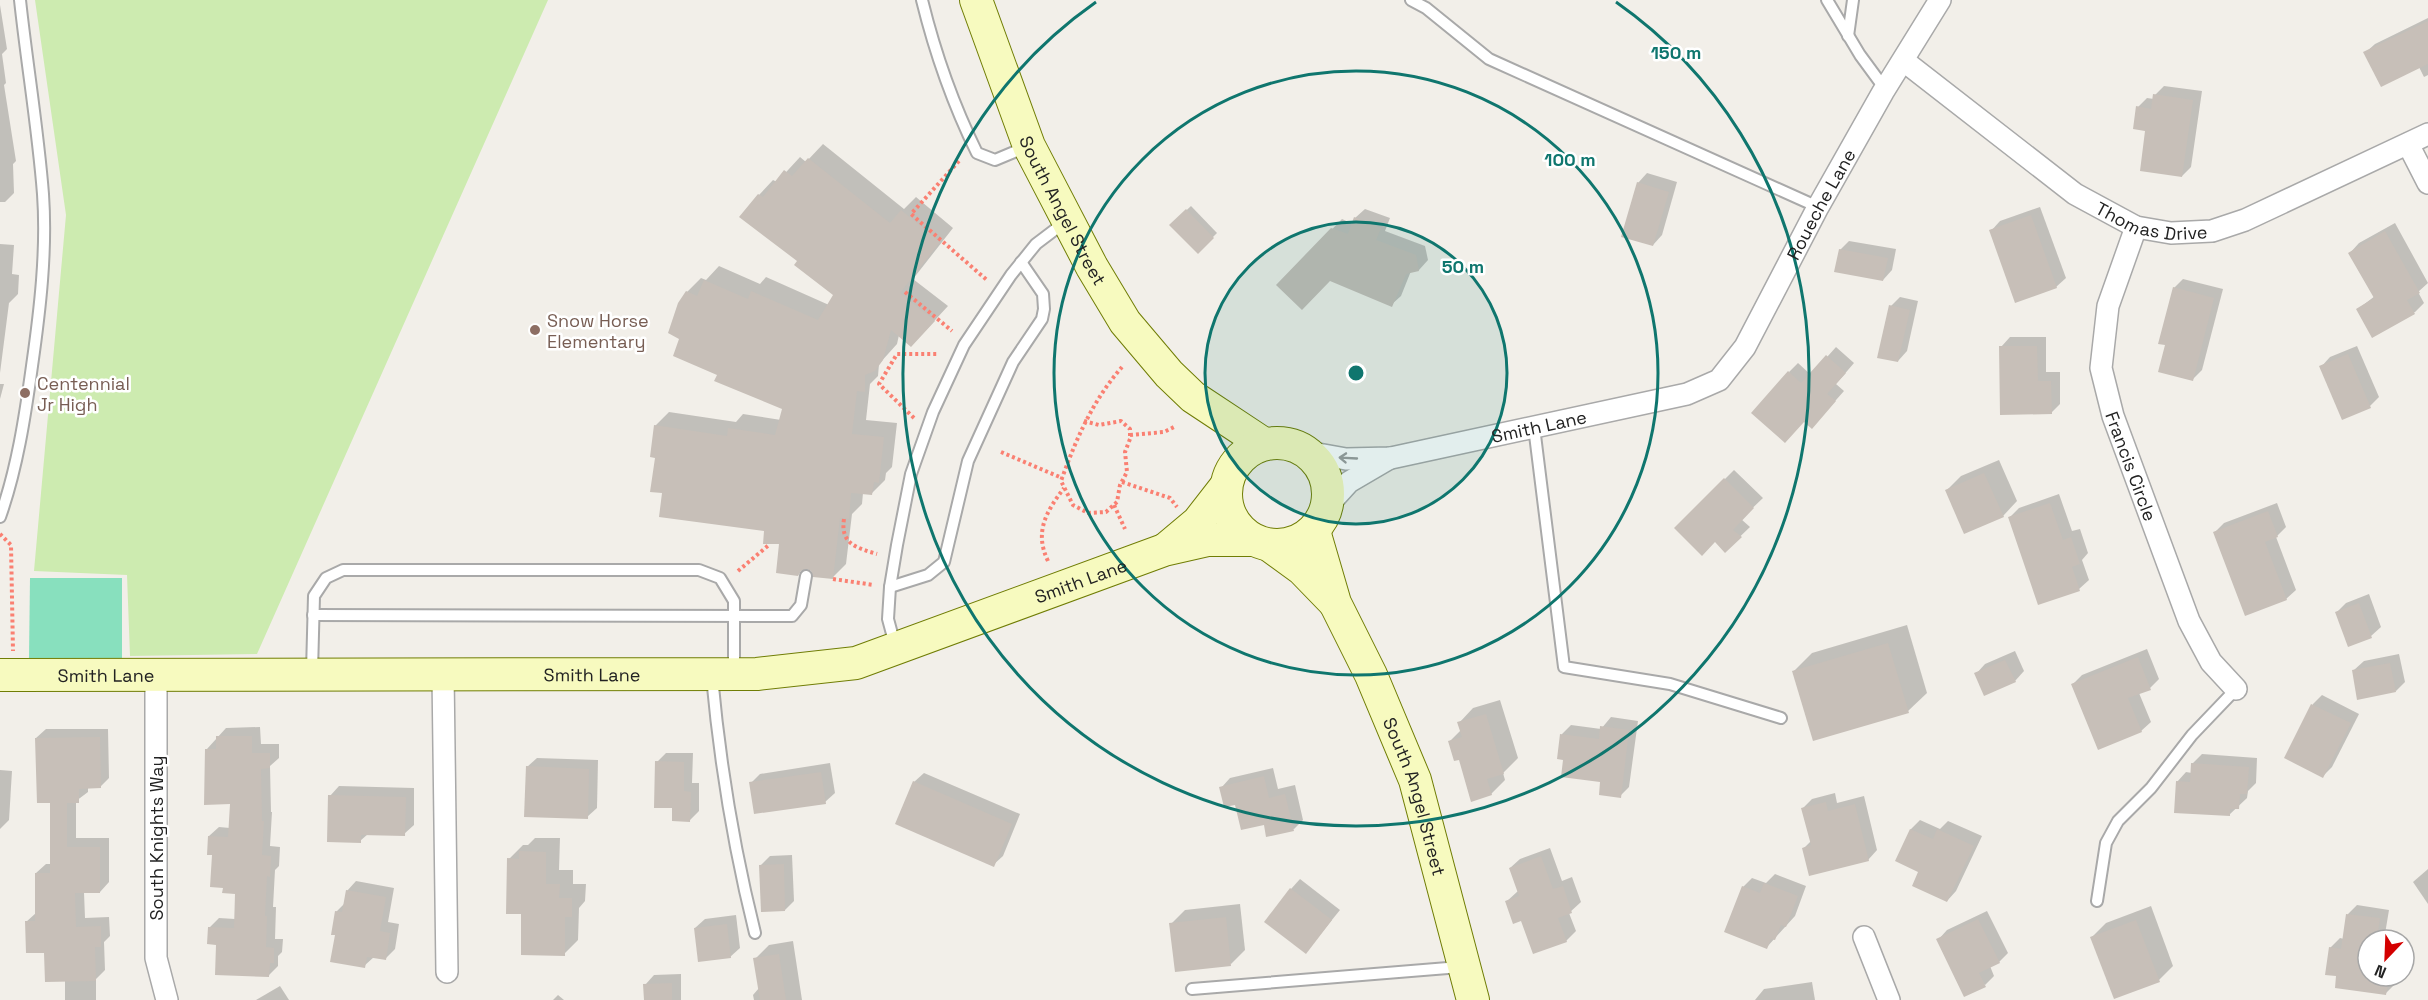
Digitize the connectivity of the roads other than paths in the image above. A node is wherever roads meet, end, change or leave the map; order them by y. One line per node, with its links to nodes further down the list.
1 (20, 0): 26 (lane)
2 (922, 0): 13 (lane)
3 (976, 0): 13 (street, South Angel Street)
4 (1411, 0): 15 (lane)
5 (1827, 0): 8 (lane)
6 (1853, 0): 8 (lane)
7 (1935, 3): 9 (street, Roueche Lane)
8 (1848, 36): 10 (lane)
9 (1904, 61): 10 (street, Roueche Lane); 17 (street, Thomas Drive)
10 (1886, 89): 15 (street, Roueche Lane)
11 (2428, 134): 12 (street, Thomas Drive)
12 (2408, 144): 14 (street); 17 (street, Thomas Drive)
13 (1029, 146): 16 (street, South Angel Street)
14 (2428, 183)
15 (1818, 207): 19 (street, Roueche Lane)
16 (1068, 220): 18 (lane); 20 (street, South Angel Street)
17 (2136, 227): 41 (street, Francis Circle)
18 (1021, 262): 31 (lane); 31 (lane)
19 (1687, 394): 21 (street, Smith Lane)
20 (1193, 397): 22 (street, South Angel Street); 25 (street, South Angel Street)
21 (1534, 427): 24 (street, Smith Lane); 42 (lane)
22 (1264, 444): 23 (street); 25 (street)
23 (1307, 452): 24 (street, Smith Lane, one-way to 23); 27 (street)
24 (1390, 458): 27 (street, Smith Lane)
25 (1228, 479): 28 (street); 29 (street, Smith Lane)
26 (0, 517)
27 (1321, 518): 28 (street); 32 (street, South Angel Street)
28 (1261, 542): 29 (street, Smith Lane); 32 (street, South Angel Street)
29 (1164, 550): 35 (street, Smith Lane)
30 (806, 576): 34 (lane)
31 (890, 587): 35 (lane)
32 (1335, 603): 46 (street, South Angel Street)
33 (313, 615): 34 (lane); 34 (lane); 40 (lane)
34 (734, 617): 38 (lane)
35 (896, 648): 38 (street, Smith Lane)
36 (6, 668): 39 (street, Smith Lane)
37 (443, 674): 38 (street, Smith Lane); 40 (street, Smith Lane); 47 (street)
38 (723, 674): 44 (lane)
39 (156, 675): 40 (street, Smith Lane); 49 (street, South Knights Way)
40 (312, 675)
41 (2236, 689): 43 (lane)
42 (1781, 718)
43 (2097, 901)
44 (755, 933)
45 (1864, 937): 51 (street)
46 (1464, 966): 48 (lane); 50 (street, South Angel Street)
47 (447, 972)
48 (1192, 989)
49 (167, 1000)
50 (1473, 1000)
51 (1889, 1000)

